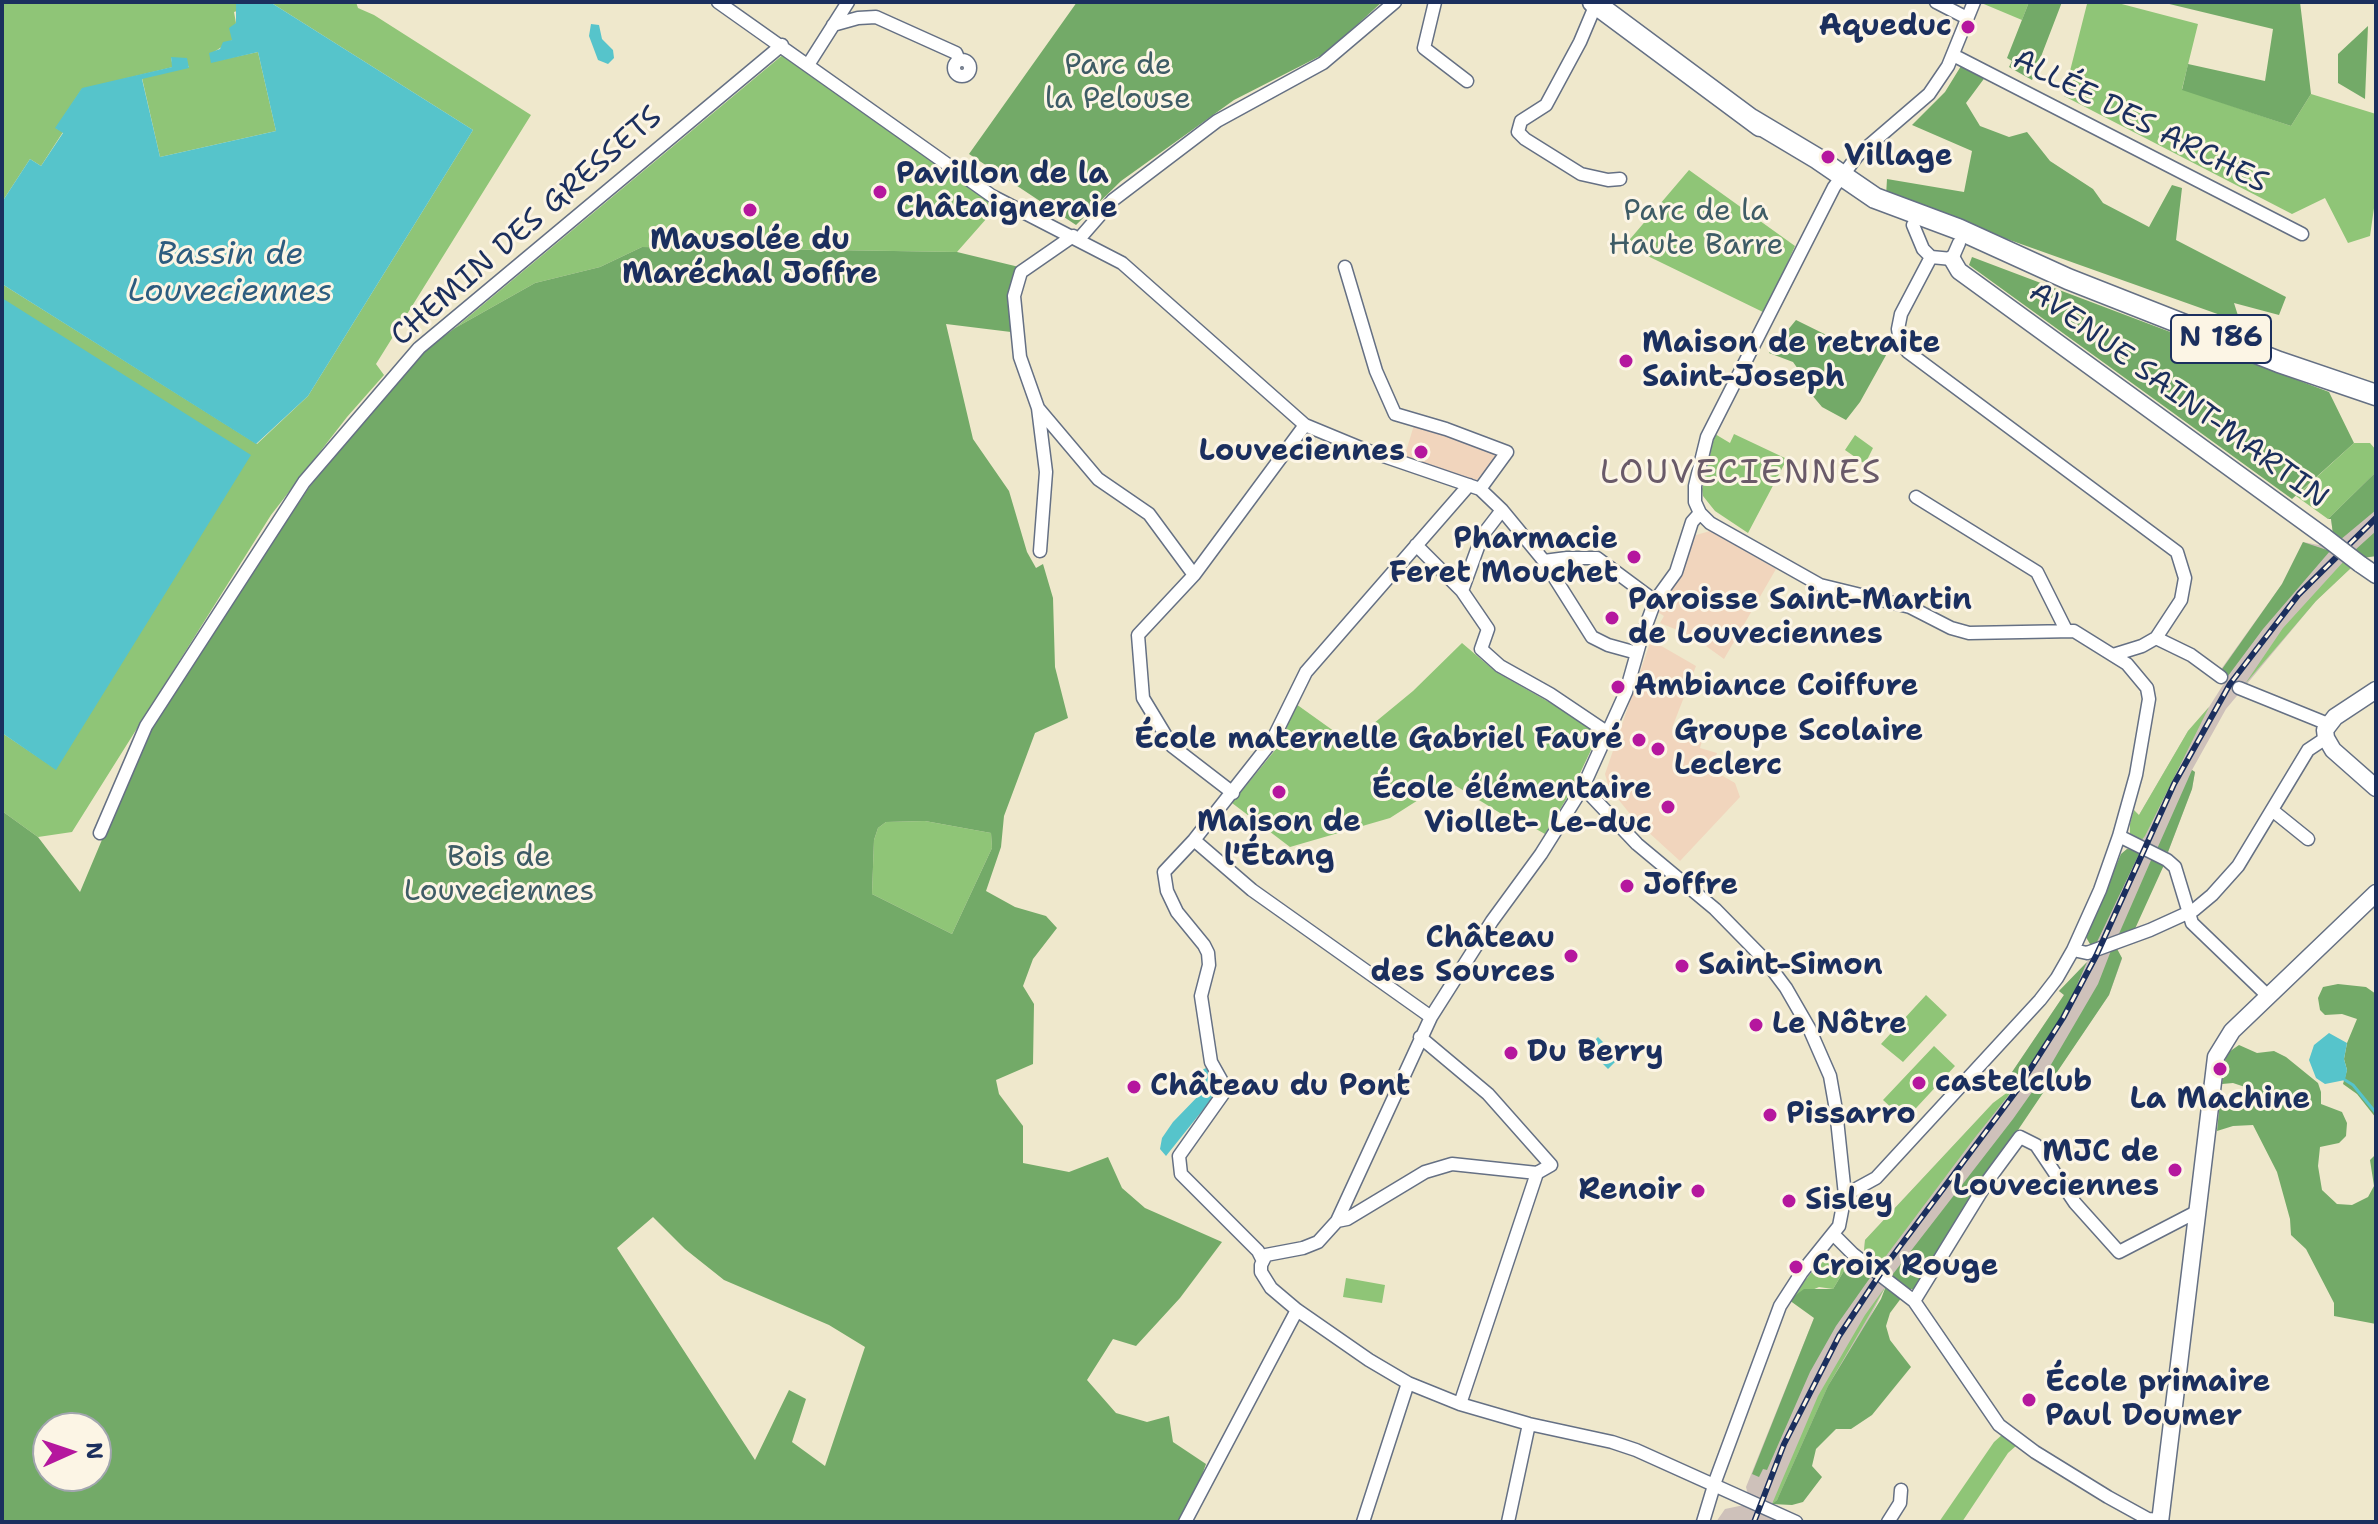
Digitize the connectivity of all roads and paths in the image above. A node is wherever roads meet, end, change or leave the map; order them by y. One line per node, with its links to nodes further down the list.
1 (718, 2): 10 (street)
2 (848, 2): 9 (street)
3 (1395, 2): 19 (street)
4 (1435, 2): 14 (street)
5 (1936, 2): 8 (street)
6 (1974, 2): 8 (street)
7 (1594, 3): 15 (street); 16 (main road, N 186)
8 (1967, 18): 11 (street)
9 (833, 25): 12 (street); 13 (street)
10 (782, 45): 13 (street); 50 (street, CHEMIN DES GRESSETS)
11 (1953, 55): 16 (street); 18 (street, ALLÉE DES ARCHES)
12 (959, 60)
13 (808, 65): 19 (street)
14 (1467, 81)
15 (1620, 179)
16 (1838, 182): 17 (main road, N 186); 20 (main road, N 186); 29 (street)
17 (1913, 225): 20 (main road, N 186); 21 (street)
18 (2302, 234)
19 (1076, 238): 24 (street); 25 (street)
20 (1957, 244): 21 (street); 23 (main road, N 186); 34 (street, AVENUE SAINT-MARTIN, bridge)
21 (1931, 257): 38 (street)
22 (1345, 267): 26 (street)
23 (2376, 395)
24 (1038, 408): 31 (street); 33 (street)
25 (1305, 425): 26 (street); 33 (street)
26 (1474, 487): 28 (street); 30 (street)
27 (1916, 497): 37 (street)
28 (1502, 510): 32 (street); 35 (street)
29 (1700, 513): 36 (street); 37 (street)
30 (1416, 545): 35 (street); 48 (street)
31 (1040, 551)
32 (1544, 561): 36 (street); 39 (street)
33 (1194, 575): 48 (street)
34 (2376, 575)
35 (1462, 591): 45 (street)
36 (1655, 601): 39 (street)
37 (2066, 630): 40 (street)
38 (2156, 638): 40 (street); 41 (street)
39 (1637, 653): 45 (street)
40 (2113, 655): 51 (street)
41 (2221, 677)
42 (2239, 688): 44 (street)
43 (2376, 690): 44 (street)
44 (2327, 731): 47 (street); 49 (street)
45 (1608, 733): 46 (street)
46 (1583, 787): 58 (street); 61 (street)
47 (2376, 788)
48 (1233, 793): 53 (street)
49 (2272, 810): 52 (street); 55 (street)
50 (100, 833)
51 (2119, 836): 55 (street); 56 (street)
52 (2308, 839)
53 (1194, 840): 58 (street); 65 (street)
54 (2376, 893): 57 (street)
55 (2188, 913): 56 (street); 57 (street)
56 (2073, 950): 61 (street)
57 (2268, 996): 62 (street)
58 (1431, 1017): 59 (street)
59 (1420, 1037): 60 (street); 63 (street)
60 (1537, 1173): 63 (street); 69 (street)
61 (1845, 1195): 64 (street)
62 (2198, 1211): 66 (street); 73 (street)
63 (1337, 1221): 65 (street)
64 (1834, 1235): 66 (street); 71 (street)
65 (1262, 1259): 67 (street)
66 (1914, 1301): 73 (street)
67 (1297, 1310): 68 (street); 74 (street)
68 (1408, 1383): 69 (street); 75 (street)
69 (1460, 1404): 70 (street)
70 (1529, 1424): 71 (street); 76 (street)
71 (1714, 1485): 77 (street); 78 (street)
72 (1901, 1490): 79 (street)
73 (2160, 1521)
74 (1185, 1522)
75 (1363, 1522)
76 (1508, 1522)
77 (1703, 1522)
78 (1796, 1522)
79 (1888, 1522)

